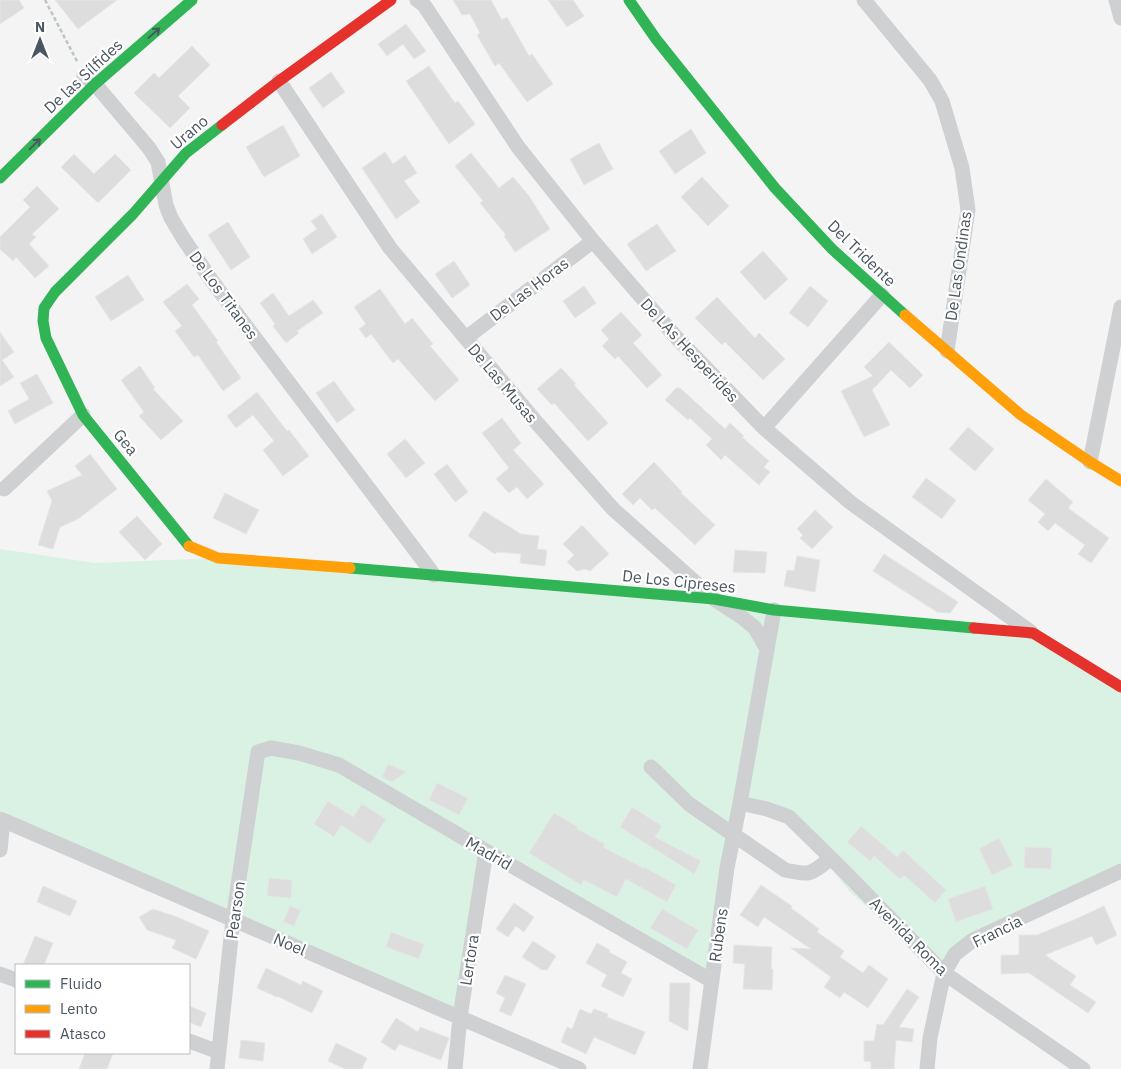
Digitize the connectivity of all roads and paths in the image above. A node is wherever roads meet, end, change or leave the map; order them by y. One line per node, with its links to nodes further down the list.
1 (45, 0): 9 (path)
2 (192, 0): 9 (street, De las Sílfides, one-way to 2)
3 (391, 0): 10 (street, Urano)
4 (417, 0): 15 (street, De LAs Hesperides)
5 (629, 0): 16 (street, Del Tridente)
6 (864, 0): 20 (street, De Las Ondinas)
7 (1116, 0): 8 (street)
8 (1121, 18)
9 (87, 78): 13 (street, De las Sílfides, one-way to 9); 14 (street, De Los Titanes)
10 (279, 81): 14 (street, Urano); 19 (street, De Las Musas)
11 (16, 146): 12 (street)
12 (0, 164)
13 (0, 178)
14 (162, 180): 18 (street, Urano); 27 (street, De Los Titanes)
15 (593, 241): 19 (street, De Las Horas); 22 (street, De LAs Hesperides)
16 (882, 295): 20 (street, Del Tridente); 22 (street)
17 (1121, 308): 23 (street)
18 (43, 321): 21 (street, Gea)
19 (466, 338): 28 (street, De Las Musas)
20 (947, 351): 23 (street, Del Tridente)
21 (83, 415): 25 (street); 26 (street, Gea)
22 (764, 428): 30 (street, De LAs Hesperides)
23 (1090, 462): 24 (street, Del Tridente)
24 (1121, 481)
25 (4, 489)
26 (218, 558): 27 (street, De Los Cipreses)
27 (434, 575): 28 (street, De Los Cipreses)
28 (714, 599): 29 (street, De Los Cipreses); 31 (street, De Las Musas)
29 (774, 610): 30 (street, De Los Cipreses); 31 (street, Rubens)
30 (1033, 633): 32 (street, De Los Cipreses)
31 (767, 649): 35 (street, Rubens)
32 (1121, 687)
33 (258, 752): 39 (street, Madrid); 42 (street, Pearson)
34 (651, 767): 37 (street)
35 (740, 803): 37 (street, Rubens); 40 (street, Avenida Roma)
36 (2, 820): 38 (street); 42 (street, Noel)
37 (734, 834): 40 (street); 46 (street, Rubens)
38 (0, 850)
39 (486, 851): 46 (street, Madrid); 47 (street, Lertora)
40 (831, 858): 43 (street, Avenida Roma)
41 (1121, 872): 43 (street, Francia)
42 (233, 919): 47 (street, Noel); 49 (street, Pearson)
43 (944, 973): 54 (street, Francia); 55 (street, Avenida Roma)
44 (0, 974): 45 (street)
45 (15, 980)
46 (712, 981): 53 (street, Rubens)
47 (460, 1017): 51 (street, Lertora); 52 (street, Noel)
48 (190, 1041): 49 (street)
49 (219, 1052): 50 (street, Pearson)
50 (217, 1069)
51 (455, 1069)
52 (580, 1069)
53 (700, 1069)
54 (927, 1069)
55 (1083, 1069)

